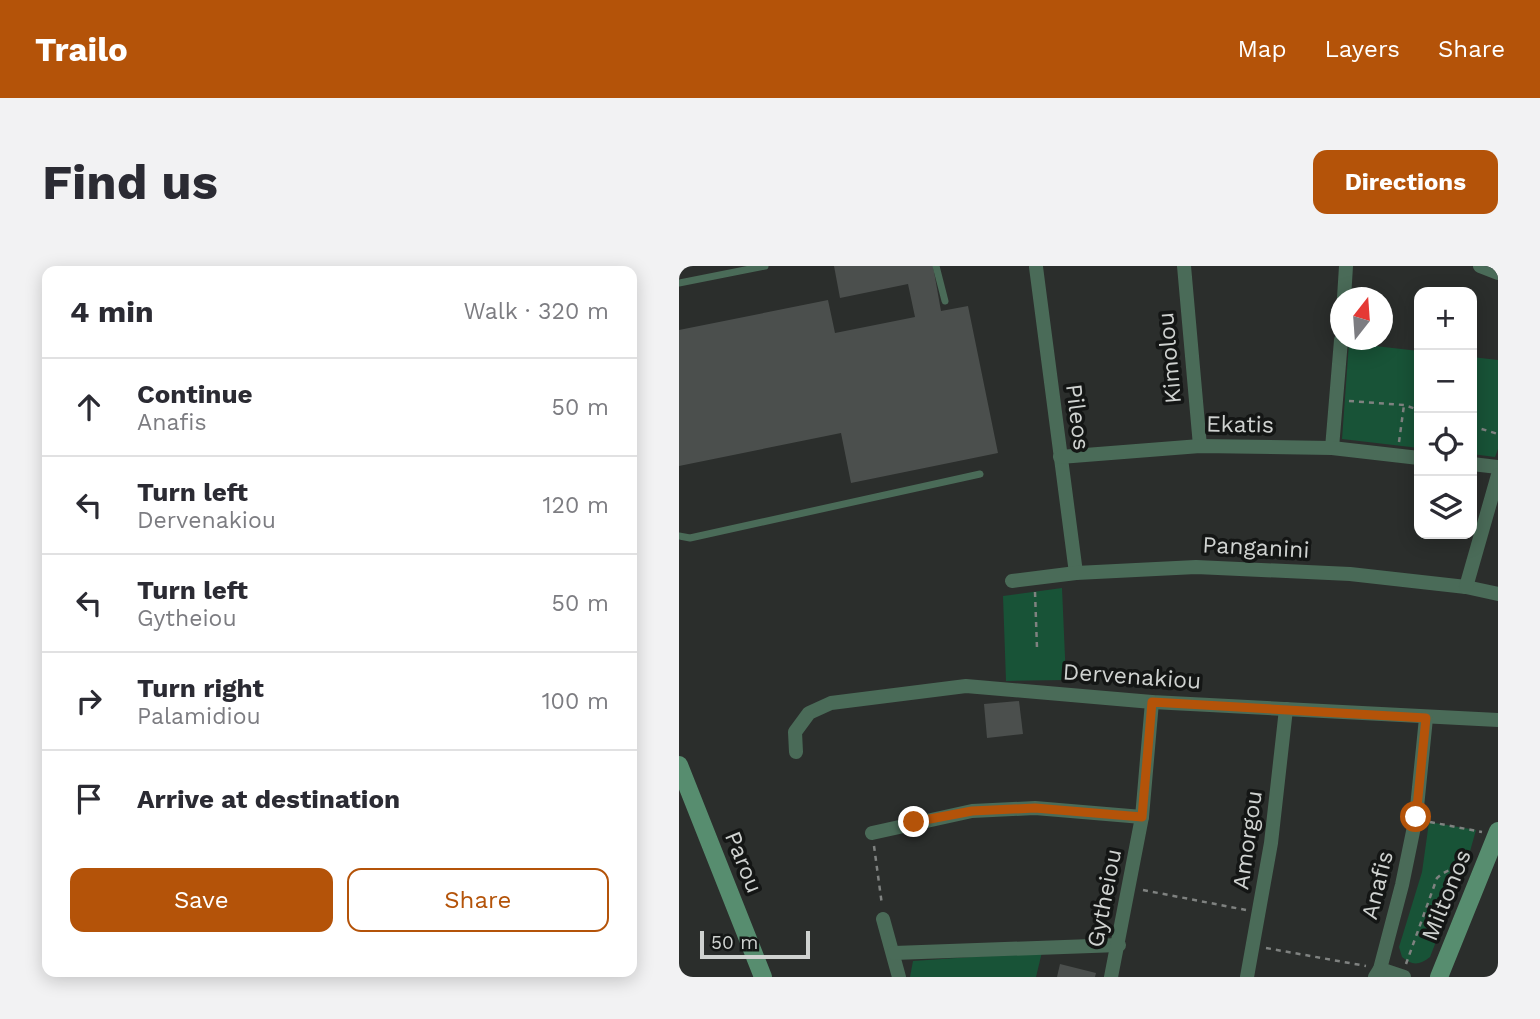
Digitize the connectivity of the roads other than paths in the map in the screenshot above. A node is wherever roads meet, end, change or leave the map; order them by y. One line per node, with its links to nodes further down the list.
1 (765, 266): 8 (lane)
2 (936, 266): 10 (lane)
3 (1184, 266): 12 (street, Kimolou)
4 (1346, 266): 9 (street)
5 (1480, 266): 7 (street)
6 (1036, 267): 14 (street, Pileos)
7 (1498, 273)
8 (679, 283)
9 (1345, 287)
10 (945, 301)
11 (1340, 350): 13 (street)
12 (1200, 446): 13 (street, Ekatis); 14 (street, Ekatis)
13 (1332, 448): 15 (street, Ekatis)
14 (1060, 457): 21 (street, Pileos)
15 (1414, 458)
16 (1477, 465): 17 (street)
17 (1498, 467)
18 (981, 474): 20 (lane)
19 (1498, 475): 23 (street)
20 (679, 536)
21 (1076, 573): 22 (street, Panganini); 23 (street, Panganini)
22 (1012, 581)
23 (1466, 587): 24 (street, Panganini)
24 (1498, 594)
25 (1152, 702): 26 (street, Dervenakiou); 29 (street, Dervenakiou); 31 (street, Gytheiou)
26 (1286, 709): 27 (street, Dervenakiou); 42 (street, Amorgou)
27 (1426, 718): 28 (street, Dervenakiou); 38 (street, Anafis)
28 (1498, 720)
29 (796, 752)
30 (679, 765): 39 (street, Parou)
31 (1142, 817): 33 (street); 35 (street, Gytheiou)
32 (1490, 831): 43 (street, Miltonos)
33 (872, 833)
34 (883, 919): 36 (street)
35 (1119, 945): 36 (street); 41 (street, Gytheiou)
36 (894, 953): 40 (street)
37 (1405, 970): 38 (street)
38 (1377, 973)
39 (763, 977)
40 (899, 977)
41 (1111, 977)
42 (1247, 977)
43 (1439, 977)

